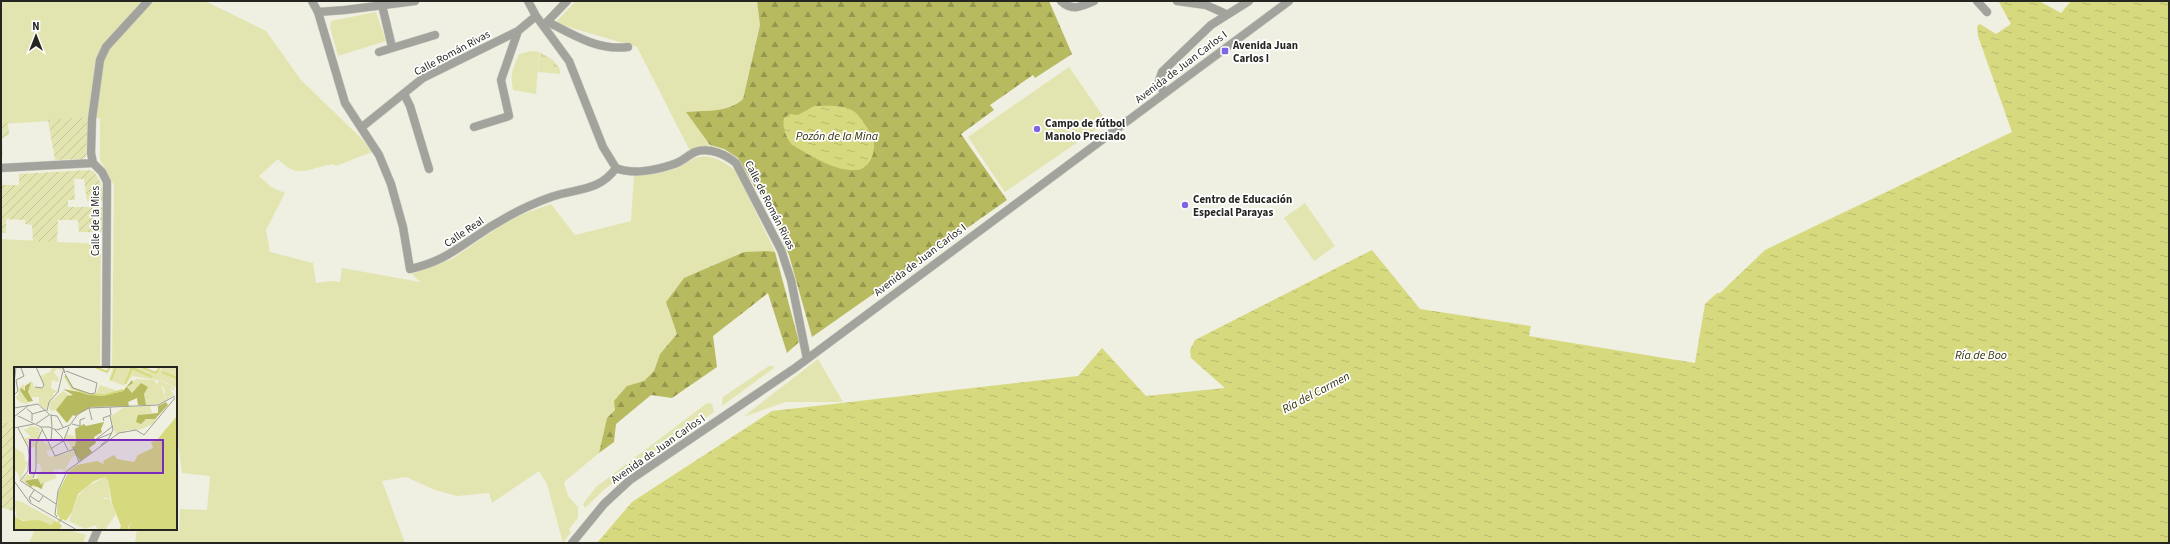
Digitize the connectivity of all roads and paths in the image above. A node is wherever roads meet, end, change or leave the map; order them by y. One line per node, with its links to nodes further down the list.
1 (148, 1): 30 (street)
2 (312, 1): 16 (street, Calle Real)
3 (346, 1): 15 (street)
4 (415, 1): 13 (street)
5 (528, 1): 19 (street)
6 (567, 1): 20 (street)
7 (1060, 1): 8 (street)
8 (1094, 1)
9 (1177, 1): 18 (street)
10 (1249, 1): 18 (street)
11 (1289, 1): 27 (street, Avenida de Juan Carlos I)
12 (1977, 1): 17 (street)
13 (398, 2): 14 (street)
14 (380, 3): 15 (street); 24 (street)
15 (345, 10): 16 (street)
16 (318, 12): 28 (street, Calle Real)
17 (1987, 12)
18 (1226, 14): 27 (street)
19 (536, 16): 20 (street); 21 (street, Calle Román Rivas)
20 (546, 24): 23 (street); 32 (street)
21 (518, 31): 26 (street, Calle Román Rivas); 29 (street)
22 (435, 35): 24 (street)
23 (628, 47)
24 (392, 48): 25 (street)
25 (379, 52)
26 (404, 94): 28 (street, Calle Román Rivas); 33 (street)
27 (1164, 94): 34 (street, Avenida de Juan Carlos I)
28 (362, 127): 32 (street, Calle Real)
29 (474, 127)
30 (93, 163): 31 (street); 35 (street, Calle de la Mies)
31 (1, 168)
32 (616, 168): 34 (street, Calle de Román Rivas)
33 (429, 169)
34 (807, 359): 38 (street, Avenida de Juan Carlos I)
35 (106, 367)
36 (98, 530): 37 (street)
37 (92, 543)
38 (572, 543)

